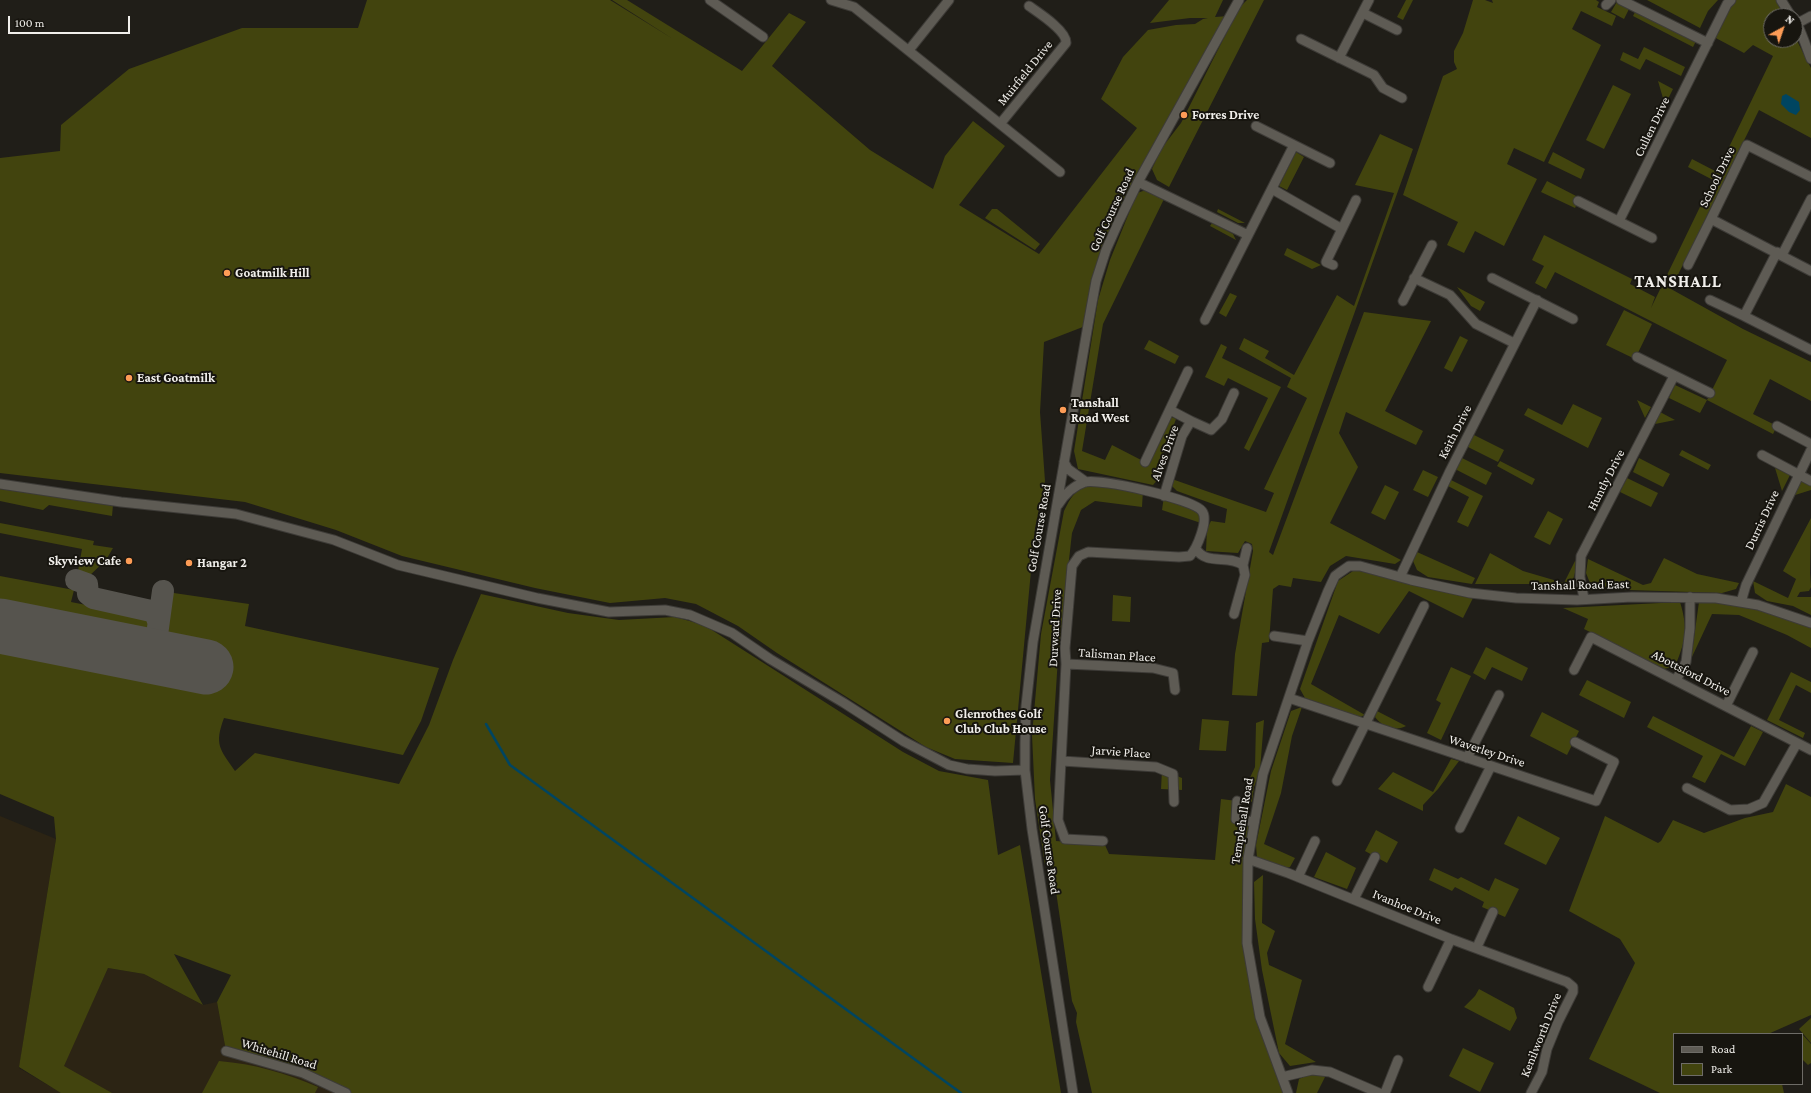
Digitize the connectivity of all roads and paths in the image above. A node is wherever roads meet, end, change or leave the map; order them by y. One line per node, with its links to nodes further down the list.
1 (710, 0): 11 (street)
2 (831, 0): 15 (street, Muirfield Drive)
3 (949, 0): 15 (street)
4 (1239, 0): 25 (street, Golf Course Road)
5 (1369, 0): 9 (street)
6 (1621, 0): 14 (street)
7 (1731, 0): 14 (street, Cullen Drive)
8 (1029, 6): 19 (street, Muirfield Drive)
9 (1363, 13): 10 (street); 16 (street)
10 (1397, 30)
11 (763, 37)
12 (1301, 39): 16 (street)
13 (1803, 41): 17 (street)
14 (1708, 43): 31 (street, Cullen Drive)
15 (909, 50): 19 (street, Muirfield Drive)
16 (1339, 58): 18 (street)
17 (1811, 59)
18 (1402, 98)
19 (1000, 124): 23 (street, Muirfield Drive)
20 (1256, 126): 21 (street)
21 (1294, 145): 22 (street); 26 (street)
22 (1330, 163)
23 (1060, 172)
24 (1811, 177): 30 (street, School Drive)
25 (1138, 182): 33 (street); 61 (street, Golf Course Road)
26 (1272, 190): 32 (street); 33 (street)
27 (1811, 199): 36 (street)
28 (1356, 200): 32 (street)
29 (1578, 201): 31 (street)
30 (1711, 219): 36 (street, School Drive); 38 (street, School Drive)
31 (1619, 221): 34 (street)
32 (1342, 228): 37 (street)
33 (1248, 235): 47 (street)
34 (1652, 238)
35 (1432, 245): 40 (street)
36 (1780, 254): 39 (street, School Drive); 45 (street)
37 (1332, 265)
38 (1688, 265)
39 (1811, 271)
40 (1414, 278): 44 (street); 48 (street)
41 (1492, 278): 42 (street)
42 (1537, 300): 46 (street); 48 (street, Keith Drive)
43 (1710, 300): 45 (street)
44 (1403, 301)
45 (1744, 316): 49 (street)
46 (1573, 319)
47 (1205, 320)
48 (1514, 343): 73 (street, Keith Drive)
49 (1811, 350)
50 (1637, 358): 52 (street)
51 (1188, 371): 55 (street, Alves Drive)
52 (1674, 376): 54 (street); 75 (street, Huntly Drive)
53 (1234, 393): 56 (street, Alves Drive)
54 (1710, 393)
55 (1170, 410): 56 (street, Alves Drive); 62 (street, Alves Drive)
56 (1191, 421): 67 (street, Alves Drive)
57 (1777, 426): 58 (street)
58 (1811, 444)
59 (1811, 450): 63 (street, Durris Drive)
60 (1762, 455): 63 (street)
61 (1064, 462): 65 (street); 68 (street, Golf Course Road)
62 (1144, 462)
63 (1798, 474): 64 (street); 76 (street, Durris Drive)
64 (1811, 481)
65 (1086, 482): 67 (street); 68 (street)
66 (0, 484): 97 (street)
67 (1164, 496): 70 (street)
68 (1056, 508): 97 (street, Golf Course Road)
69 (1247, 548): 71 (street)
70 (1196, 549): 71 (street); 83 (street, Durward Drive)
71 (1243, 565): 78 (street)
72 (1349, 566): 73 (street, Tanshall Road East); 81 (street, Templehall Road)
73 (1400, 577): 75 (street, Tanshall Road East)
74 (1690, 597): 75 (street, Tanshall Road East); 76 (street, Tanshall Road East); 85 (street)
75 (1584, 599)
76 (1741, 602): 79 (street, Tanshall Road East)
77 (1424, 606): 90 (street)
78 (1234, 614)
79 (1811, 623)
80 (1274, 636): 81 (street)
81 (1308, 642): 88 (street, Templehall Road)
82 (1753, 652): 89 (street)
83 (1066, 664): 86 (street, Talisman Place); 95 (street, Durward Drive)
84 (1574, 670): 85 (street, Abottsford Drive)
85 (1676, 680): 89 (street, Abottsford Drive)
86 (1175, 690)
87 (1499, 695): 94 (street)
88 (1288, 698): 90 (street, Waverley Drive); 102 (street, Templehall Road)
89 (1726, 706): 92 (street, Abottsford Drive)
90 (1365, 724): 94 (street, Waverley Drive); 98 (street)
91 (1575, 742): 96 (street, Waverley Drive)
92 (1797, 743): 93 (street, Abottsford Drive); 99 (street)
93 (1811, 750)
94 (1467, 758): 96 (street, Waverley Drive)
95 (1062, 761): 101 (street, Jarvie Place); 104 (street, Durward Drive)
96 (1491, 766): 103 (street)
97 (1025, 770): 119 (street, Golf Course Road)
98 (1337, 781)
99 (1687, 788)
100 (1237, 800): 102 (street)
101 (1174, 802)
102 (1254, 822): 107 (street, Templehall Road)
103 (1460, 828)
104 (1103, 841)
105 (1315, 841): 108 (street)
106 (1375, 857): 109 (street, Ivanhoe Drive)
107 (1248, 859): 108 (street, Ivanhoe Drive); 117 (street, Templehall Road)
108 (1298, 877): 109 (street, Ivanhoe Drive)
109 (1354, 900): 111 (street, Ivanhoe Drive)
110 (1493, 912): 112 (street)
111 (1451, 939): 112 (street, Ivanhoe Drive); 113 (street, Ivanhoe Drive)
112 (1477, 947): 114 (street, Ivanhoe Drive)
113 (1428, 987)
114 (1572, 987): 123 (street, Kenilworth Drive)
115 (226, 1051): 118 (street, Whitehill Road)
116 (1398, 1060): 122 (street)
117 (1282, 1077): 120 (street, Templehall Road); 121 (street)
118 (346, 1093)
119 (1073, 1093)
120 (1288, 1093)
121 (1379, 1093)
122 (1385, 1093)
123 (1531, 1093)

